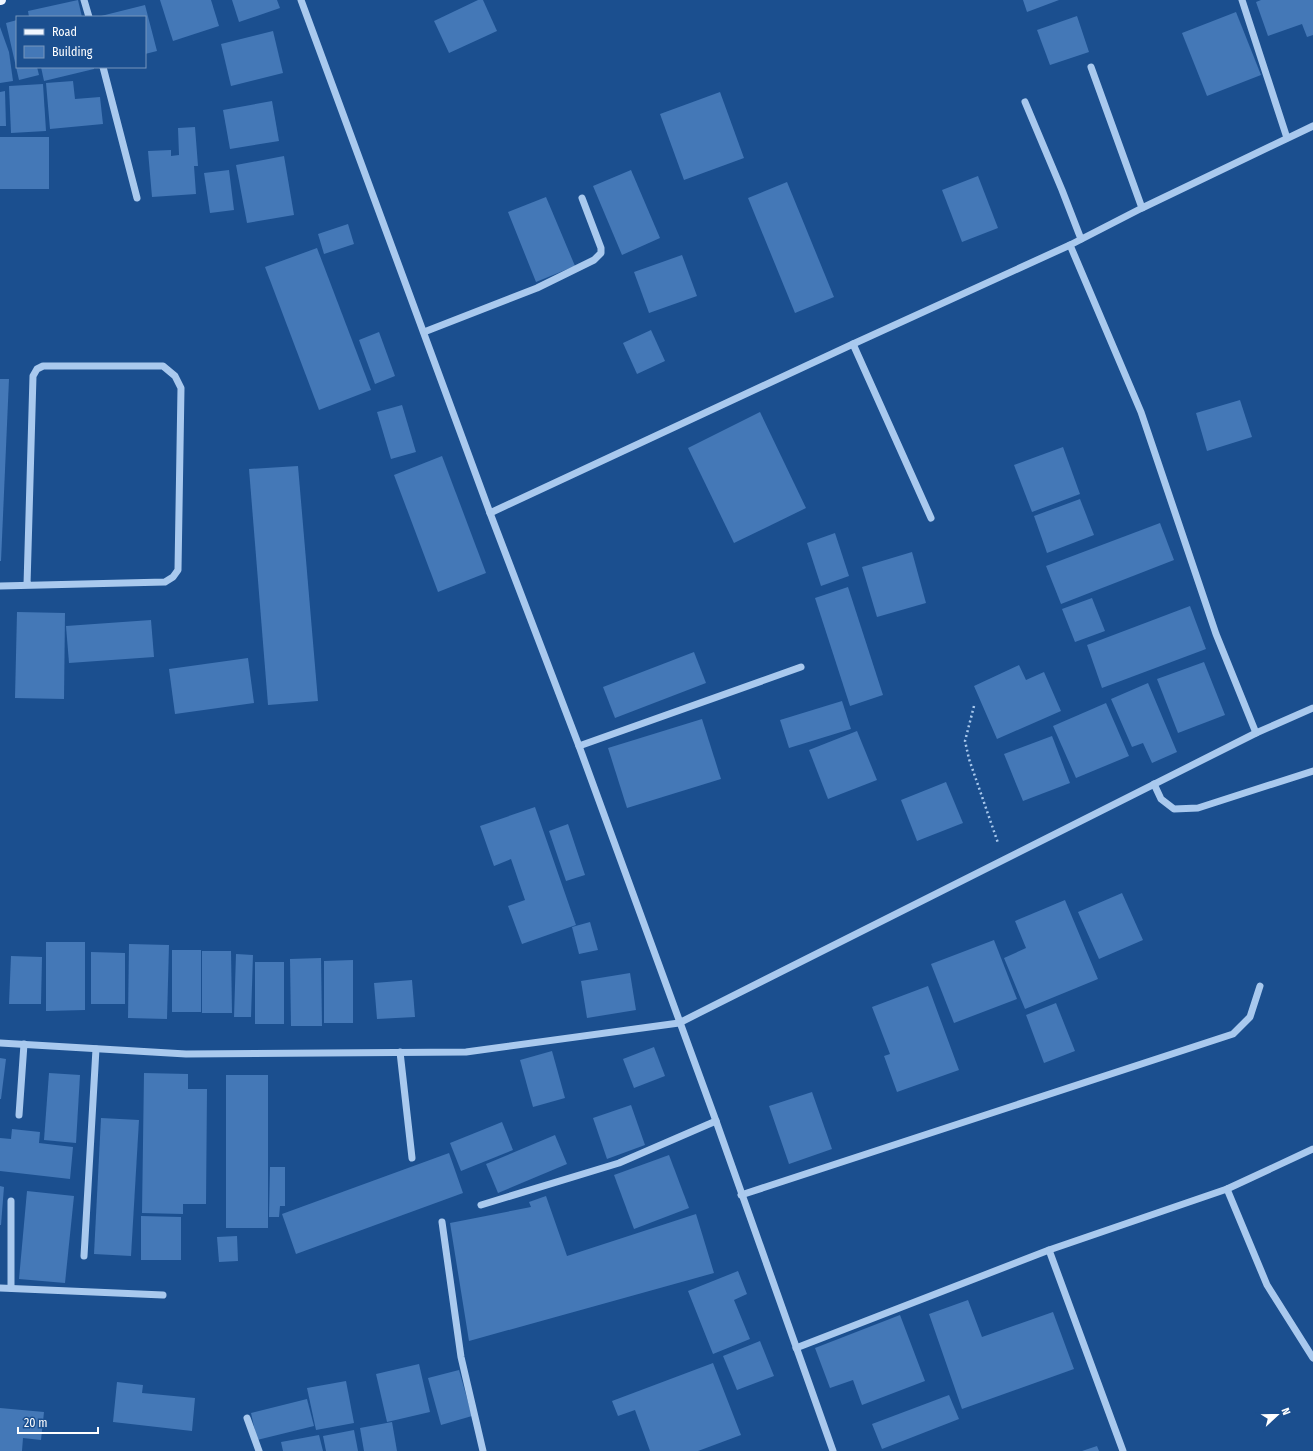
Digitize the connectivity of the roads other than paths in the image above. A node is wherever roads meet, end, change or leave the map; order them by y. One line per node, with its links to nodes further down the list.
1 (84, 0): 4 (street)
2 (301, 0): 15 (street)
3 (1242, 0): 9 (street)
4 (89, 16)
5 (1091, 67): 12 (street)
6 (104, 68): 10 (street)
7 (1024, 102): 13 (street)
8 (1313, 126): 9 (street)
9 (1287, 138): 12 (street)
10 (137, 198)
11 (582, 198): 15 (street)
12 (1142, 208): 13 (street)
13 (1081, 239): 14 (street)
14 (1070, 245): 16 (street); 23 (street)
15 (424, 332): 17 (street)
16 (853, 344): 17 (street); 18 (street)
17 (490, 513): 24 (street)
18 (931, 518)
19 (27, 585): 19 (street); 20 (street)
20 (0, 586)
21 (801, 667): 24 (street)
22 (1313, 708): 23 (street)
23 (1256, 732): 26 (street)
24 (579, 746): 28 (street)
25 (1313, 771): 26 (street)
26 (1154, 784): 28 (street)
27 (1260, 986): 38 (street)
28 (679, 1023): 32 (street); 34 (street)
29 (0, 1043): 30 (street)
30 (24, 1044): 31 (street); 33 (street)
31 (96, 1049): 32 (street); 43 (street)
32 (400, 1052): 36 (street)
33 (18, 1115)
34 (716, 1121): 38 (street); 40 (street)
35 (1313, 1149): 37 (street)
36 (412, 1158)
37 (1227, 1189): 42 (street); 48 (street)
38 (742, 1195): 47 (street)
39 (11, 1201): 45 (street)
40 (481, 1205)
41 (442, 1222): 51 (street)
42 (1049, 1250): 47 (street); 53 (street)
43 (84, 1256)
44 (0, 1288): 45 (street)
45 (11, 1288): 46 (street)
46 (164, 1295)
47 (796, 1348): 52 (street)
48 (1313, 1358)
49 (247, 1418): 50 (street)
50 (259, 1451)
51 (483, 1451)
52 (833, 1451)
53 (1123, 1451)

